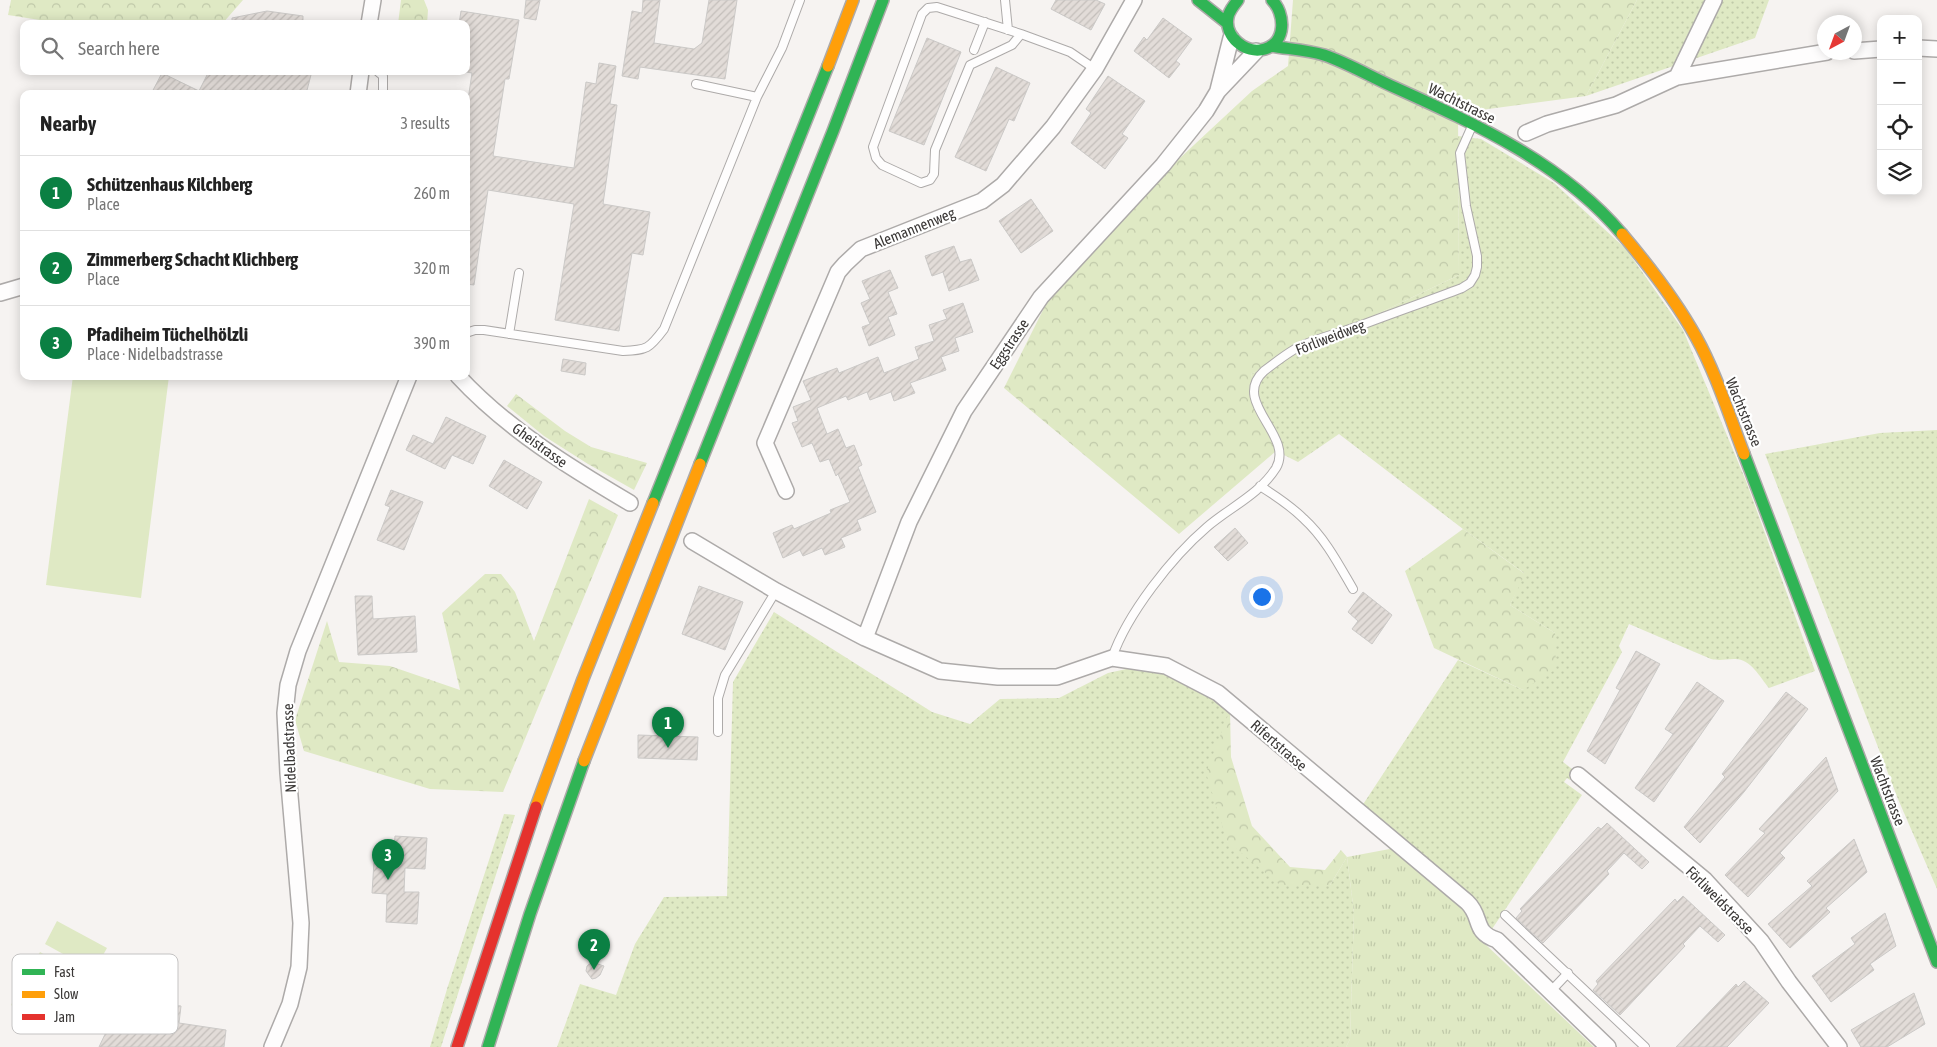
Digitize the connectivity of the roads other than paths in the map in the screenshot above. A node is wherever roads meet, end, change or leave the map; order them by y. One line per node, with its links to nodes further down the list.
1 (373, 0): 11 (street)
2 (800, 0): 34 (lane)
3 (853, 0): 60 (main road)
4 (883, 0): 61 (main road)
5 (1134, 0): 26 (street, Alemannenweg)
6 (1198, 0): 14 (main road)
7 (1236, 0): 14 (main road)
8 (1714, 0): 29 (street)
9 (1002, 1): 13 (lane)
10 (1274, 1): 17 (main road)
11 (370, 20)
12 (985, 22): 13 (lane); 15 (lane); 20 (lane)
13 (1008, 30): 15 (lane)
14 (1229, 30): 21 (main road); 33 (street, Eggstrasse)
15 (1021, 34): 26 (lane)
16 (1305, 40): 25 (main road, Wachtstrasse)
17 (1271, 46): 21 (main road); 25 (main road, Wachtstrasse)
18 (1922, 48): 23 (street)
19 (1877, 49): 22 (street)
20 (974, 50)
21 (1256, 50): 33 (street, Eggstrasse)
22 (1862, 50)
23 (1937, 50)
24 (1817, 54): 29 (street)
25 (1323, 55): 35 (main road, Wachtstrasse)
26 (1094, 70): 45 (street, Alemannenweg)
27 (360, 75): 31 (street)
28 (382, 75): 32 (lane)
29 (1677, 77): 36 (street)
30 (696, 84): 34 (lane)
31 (359, 90)
32 (383, 90)
33 (1218, 91): 50 (street, Eggstrasse)
34 (757, 97): 41 (lane)
35 (1473, 124): 44 (lane, Förliweidweg); 55 (main road, Wachtstrasse)
36 (1526, 133)
37 (519, 273): 41 (lane)
38 (20, 287): 39 (street)
39 (0, 293)
40 (470, 332): 41 (lane)
41 (509, 334)
42 (407, 380): 59 (street, Nidelbadstrasse)
43 (462, 380): 46 (street, Gheistrasse)
44 (1260, 486): 48 (lane); 51 (lane, Förliweidweg)
45 (786, 491)
46 (630, 503)
47 (692, 541): 49 (street)
48 (1353, 589)
49 (776, 591): 50 (street); 52 (lane)
50 (865, 638): 51 (street, Rifertstrasse)
51 (1112, 658): 58 (street, Rifertstrasse)
52 (718, 732)
53 (1578, 775): 64 (street, Förliweidstrasse)
54 (1505, 914): 57 (lane)
55 (1935, 950): 56 (main road, Wachtstrasse)
56 (1937, 962)
57 (1568, 973): 58 (lane); 63 (lane)
58 (1550, 992): 62 (street, Rifertstrasse)
59 (272, 1047)
60 (458, 1047)
61 (488, 1047)
62 (1608, 1047)
63 (1645, 1047)
64 (1839, 1047)

